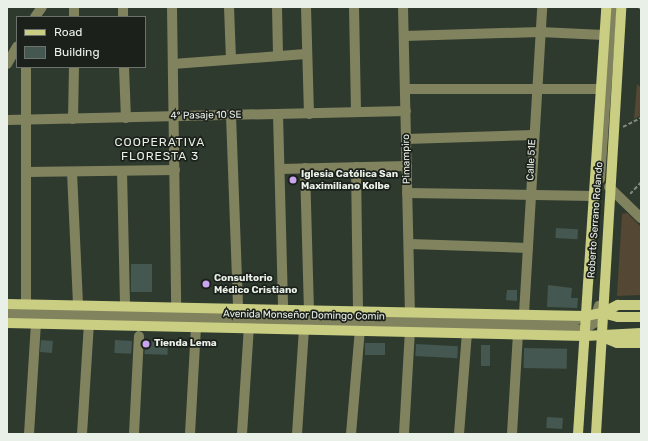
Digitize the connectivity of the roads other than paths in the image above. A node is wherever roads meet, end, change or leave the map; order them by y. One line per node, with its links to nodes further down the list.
1 (42, 7): 13 (street)
2 (172, 7): 22 (street)
3 (229, 7): 20 (street)
4 (277, 7): 19 (street)
5 (306, 7): 18 (street)
6 (354, 7): 30 (street)
7 (403, 7): 16 (street, Pimampiro)
8 (542, 7): 14 (street, Calle 51E)
9 (606, 7): 15 (main road, Roberto Serrano Rolando)
10 (612, 7): 70 (street, Roberto Serrano Rolando)
11 (618, 7): 69 (street, Roberto Serrano Rolando)
12 (622, 7): 49 (main road, Roberto Serrano Rolando)
13 (36, 16)
14 (540, 32): 15 (street); 16 (street); 26 (street, Calle 51E)
15 (604, 35): 28 (main road, Roberto Serrano Rolando)
16 (404, 36): 27 (street, Pimampiro)
17 (16, 49): 21 (street)
18 (306, 54): 19 (street); 32 (street)
19 (278, 56): 20 (street)
20 (231, 59): 22 (street)
21 (7, 64)
22 (173, 64): 34 (street)
23 (26, 68): 38 (street)
24 (74, 68): 36 (street)
25 (124, 68): 35 (street)
26 (536, 87): 27 (street); 28 (street); 39 (street, Calle 51E)
27 (405, 88): 29 (street, Pimampiro)
28 (601, 89): 52 (main road, Roberto Serrano Rolando)
29 (406, 111): 30 (street, 4° Pasaje 10 SE); 40 (street, Pimampiro)
30 (356, 112): 32 (street, 4° Pasaje 10 SE)
31 (278, 114): 32 (street, 4° Pasaje 10 SE); 33 (street, 4° Pasaje 10 SE); 44 (street)
32 (310, 114)
33 (231, 115): 34 (street, 4° Pasaje 10 SE); 62 (street)
34 (174, 116): 35 (street, 4° Pasaje 10 SE); 45 (street)
35 (126, 118): 36 (street, 4° Pasaje 10 SE)
36 (73, 119): 38 (street, 4° Pasaje 10 SE)
37 (7, 120): 38 (street, 4° Pasaje 10 SE)
38 (26, 120): 47 (street)
39 (534, 135): 40 (street); 51 (street, Calle 51E)
40 (406, 139): 41 (street, Pimampiro)
41 (407, 166): 43 (street); 50 (street, Pimampiro)
42 (305, 168): 43 (street); 44 (street); 64 (street)
43 (356, 168): 66 (street)
44 (280, 169): 63 (street)
45 (175, 170): 46 (street); 61 (street)
46 (122, 171): 48 (street); 60 (street)
47 (26, 172): 48 (street); 57 (street)
48 (72, 172): 58 (street)
49 (609, 187): 53 (street); 69 (main road, Roberto Serrano Rolando)
50 (407, 193): 51 (street); 54 (street, Pimampiro)
51 (530, 194): 52 (street); 55 (street, Calle 51E)
52 (594, 196): 70 (main road, Roberto Serrano Rolando)
53 (641, 218)
54 (409, 244): 55 (street); 67 (street, Pimampiro)
55 (528, 248): 68 (street, Calle 51E)
56 (7, 304): 57 (main road, Avenida Monseñor Domingo Comin)
57 (26, 304): 58 (main road, Avenida Monseñor Domingo Comin)
58 (78, 305): 60 (main road, Avenida Monseñor Domingo Comin)
59 (641, 305): 69 (main road)
60 (125, 306): 61 (main road, Avenida Monseñor Domingo Comin)
61 (176, 306): 62 (main road, Avenida Monseñor Domingo Comin)
62 (238, 308): 63 (main road, Avenida Monseñor Domingo Comin)
63 (282, 309): 64 (main road, Avenida Monseñor Domingo Comin)
64 (309, 309): 66 (main road, Avenida Monseñor Domingo Comin)
65 (7, 310): 70 (street, Avenida Monseñor Domingo Comin)
66 (358, 310): 67 (main road, Avenida Monseñor Domingo Comin)
67 (410, 311): 68 (main road, Avenida Monseñor Domingo Comin)
68 (524, 314): 70 (main road, Avenida Monseñor Domingo Comin)
69 (600, 314): 70 (main road, Avenida Monseñor Domingo Comin); 71 (main road); 82 (street); 86 (main road, Roberto Serrano Rolando)
70 (586, 316): 82 (main road, Roberto Serrano Rolando)
71 (641, 317)
72 (7, 318): 82 (street, Avenida Monseñor Domingo Comin)
73 (7, 323): 74 (main road, Avenida Monseñor Domingo Comin)
74 (36, 323): 75 (main road, Avenida Monseñor Domingo Comin); 88 (street)
75 (89, 324): 76 (main road, Avenida Monseñor Domingo Comin); 89 (street)
76 (196, 326): 77 (main road, Avenida Monseñor Domingo Comin); 91 (street)
77 (249, 327): 78 (main road, Avenida Monseñor Domingo Comin); 92 (street)
78 (304, 328): 79 (main road, Avenida Monseñor Domingo Comin); 93 (street)
79 (360, 330): 80 (main road, Avenida Monseñor Domingo Comin); 94 (street)
80 (410, 330): 81 (main road, Avenida Monseñor Domingo Comin); 95 (street)
81 (467, 332): 84 (main road, Avenida Monseñor Domingo Comin); 96 (street)
82 (585, 332): 84 (main road, Avenida Monseñor Domingo Comin); 86 (main road, Avenida Monseñor Domingo Comin); 98 (main road, Roberto Serrano Rolando)
83 (641, 333): 86 (main road, Avenida Monseñor Domingo Comin)
84 (518, 334): 97 (street)
85 (140, 336): 90 (street)
86 (600, 336): 87 (main road); 99 (main road, Roberto Serrano Rolando)
87 (641, 343)
88 (29, 434)
89 (82, 434)
90 (134, 434)
91 (190, 434)
92 (242, 434)
93 (297, 434)
94 (351, 434)
95 (404, 434)
96 (459, 434)
97 (512, 434)
98 (578, 434)
99 (596, 434)

